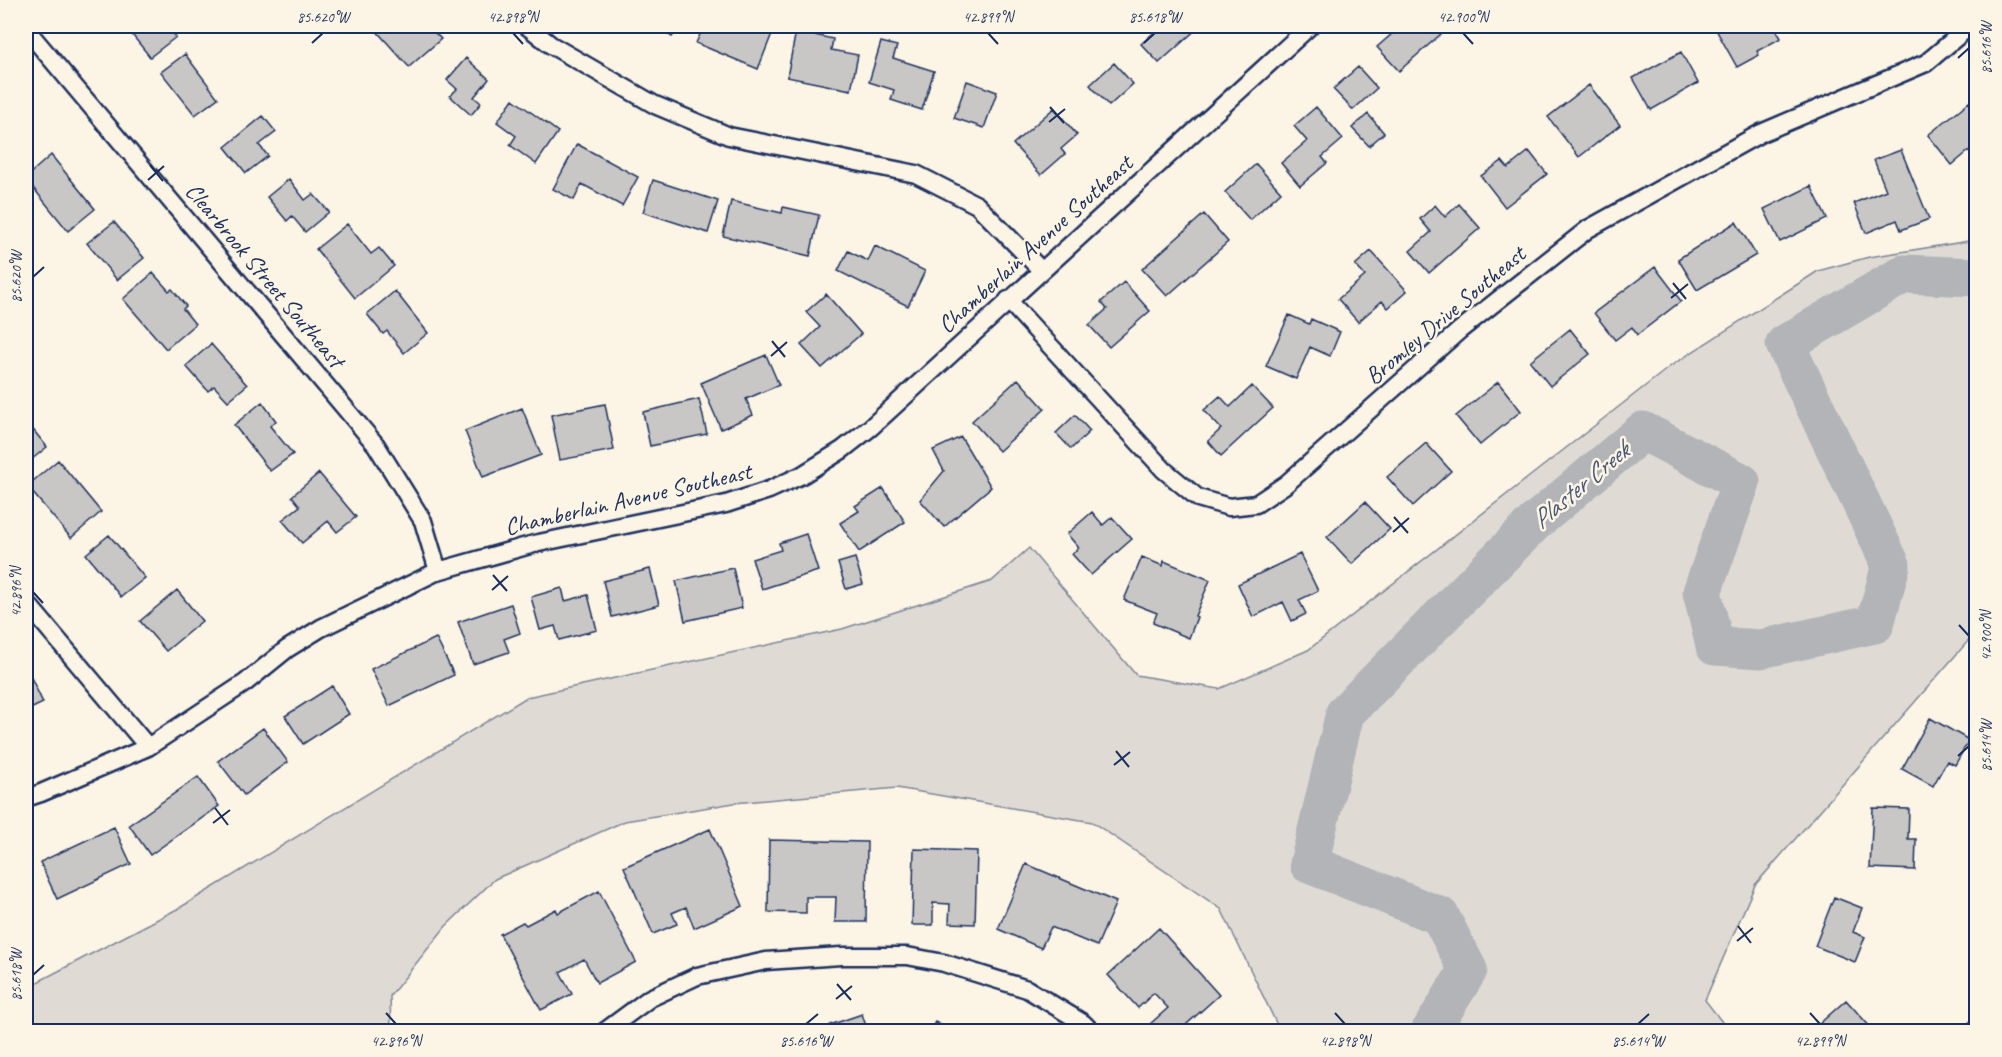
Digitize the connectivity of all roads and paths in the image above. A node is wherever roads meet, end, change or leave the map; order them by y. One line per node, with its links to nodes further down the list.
1 (527, 26): 5 (street)
2 (1310, 26): 5 (street, Chamberlain Avenue Southeast)
3 (1970, 26): 6 (street, Bromley Drive Southeast)
4 (26, 29): 7 (street, Clearbrook Street Southeast)
5 (1041, 270): 6 (street, Chamberlain Avenue Southeast)
6 (1008, 300): 7 (street, Chamberlain Avenue Southeast)
7 (438, 572): 9 (street, Chamberlain Avenue Southeast)
8 (26, 602): 9 (street)
9 (148, 747): 10 (street, Chamberlain Avenue Southeast)
10 (26, 798)
11 (604, 1032): 12 (street)
12 (1092, 1032)

